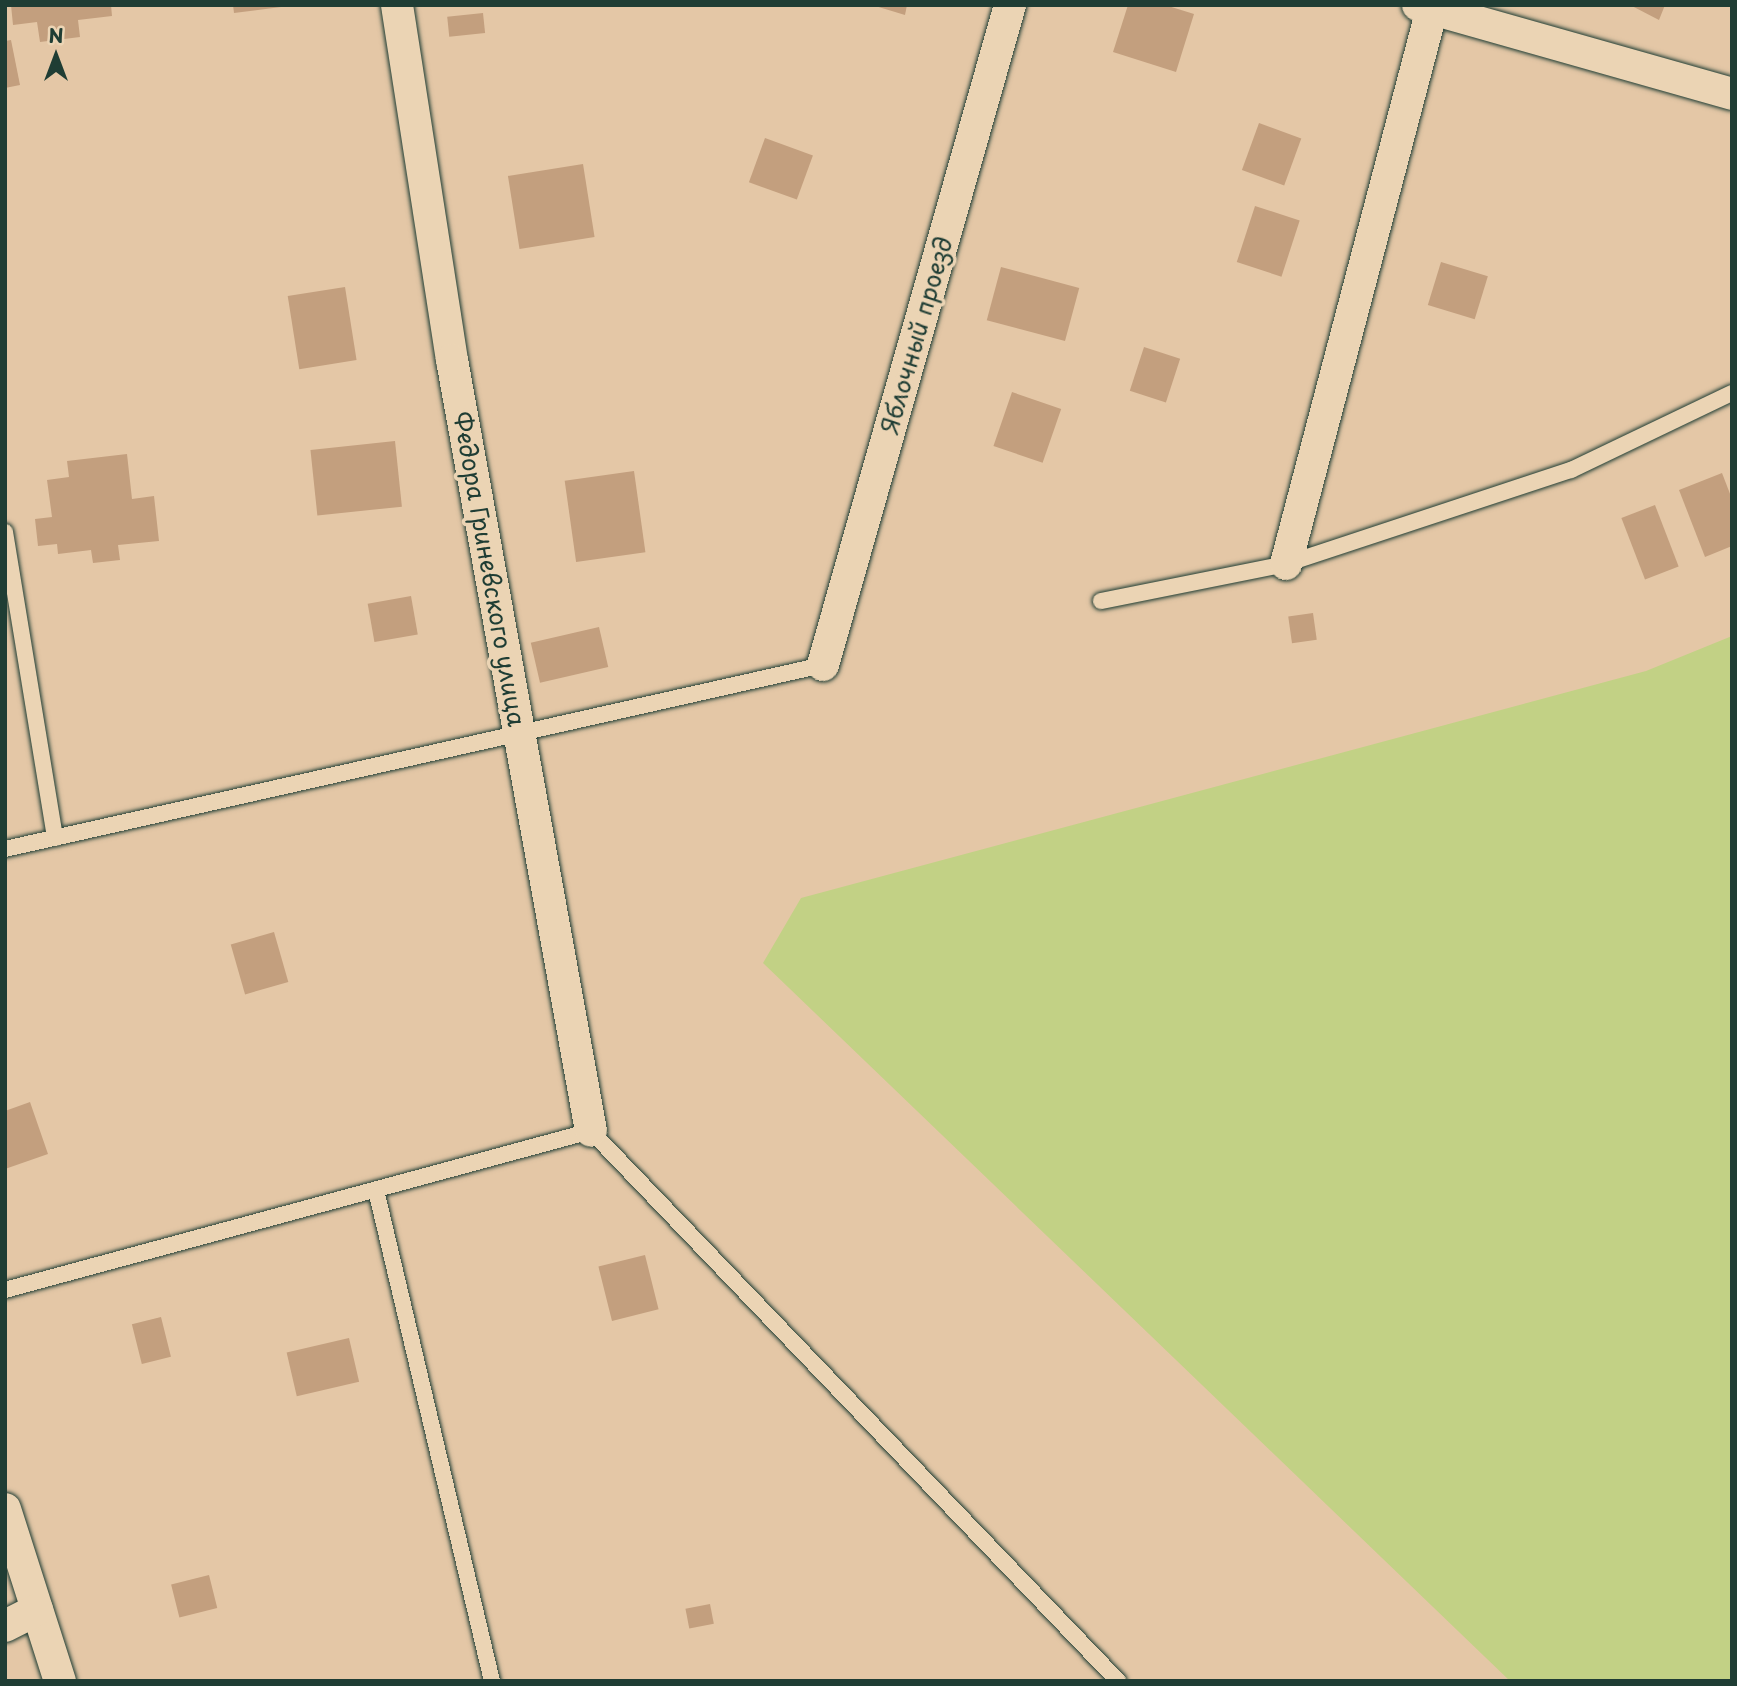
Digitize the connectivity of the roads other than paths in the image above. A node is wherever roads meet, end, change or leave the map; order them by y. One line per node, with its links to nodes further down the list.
1 (397, 5): 10 (street, Федора Гриневского улица)
2 (1010, 5): 9 (street, Яблочный проезд)
3 (1425, 7): 4 (street); 7 (street)
4 (1732, 94)
5 (1732, 393): 7 (lane)
6 (5, 532): 11 (lane)
7 (1286, 564): 8 (lane)
8 (1101, 601)
9 (823, 665): 10 (lane)
10 (519, 731): 11 (lane); 13 (street, Федора Гриневского улица)
11 (55, 838): 12 (lane)
12 (5, 849)
13 (591, 1131): 14 (lane); 21 (lane)
14 (376, 1190): 15 (lane); 20 (lane)
15 (5, 1290)
16 (5, 1509): 17 (street)
17 (37, 1610): 18 (street); 19 (street)
18 (5, 1626)
19 (60, 1681)
20 (492, 1681)
21 (1118, 1681)

